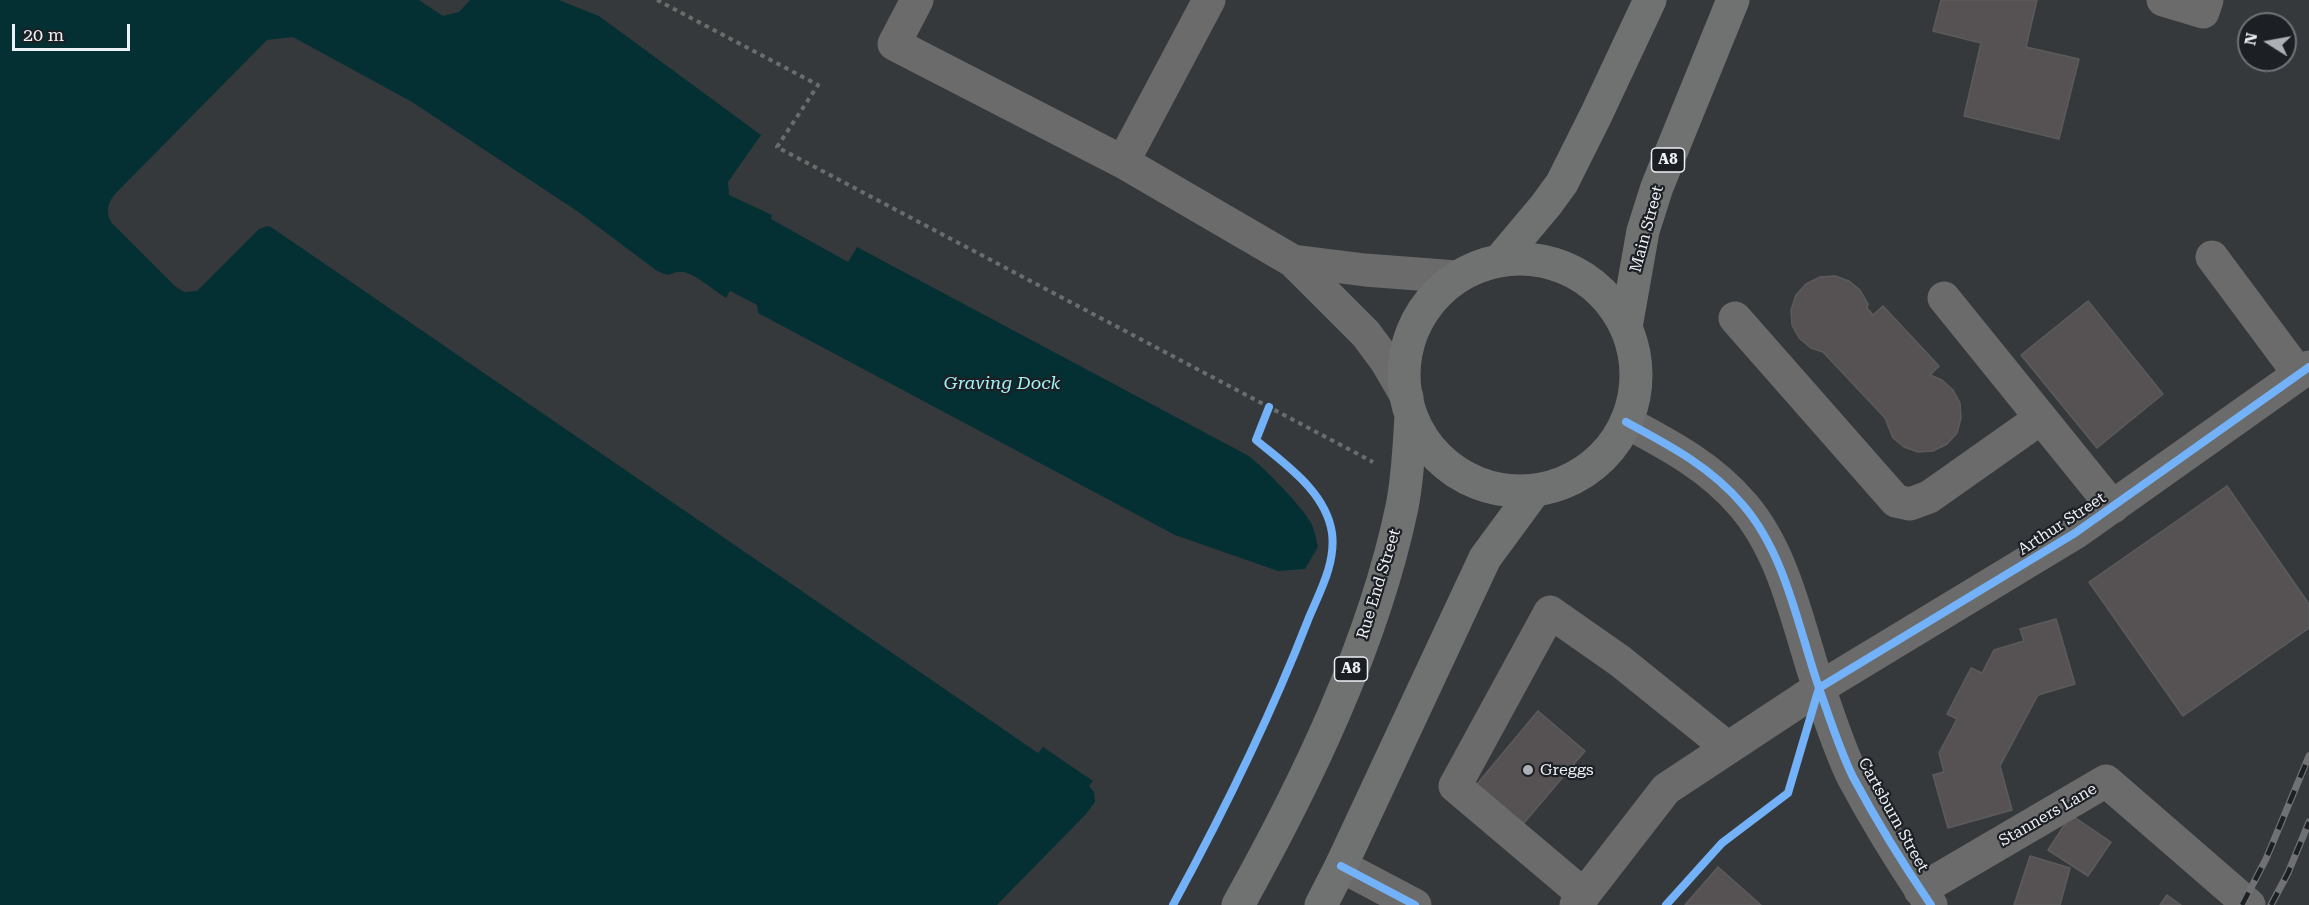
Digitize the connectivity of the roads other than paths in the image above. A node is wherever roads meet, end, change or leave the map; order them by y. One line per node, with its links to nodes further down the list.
1 (917, 0): 7 (street)
2 (1209, 0): 7 (street)
3 (1650, 0): 10 (highway)
4 (1734, 0): 14 (highway, Main Street / A8)
5 (2163, 0): 6 (street)
6 (2207, 0)
7 (1123, 162): 9 (street)
8 (2212, 257): 15 (street)
9 (1293, 261): 11 (street); 16 (street)
10 (1499, 261): 11 (highway, A8); 14 (highway, A8)
11 (1457, 277): 16 (highway, A8)
12 (1944, 298): 17 (street)
13 (1735, 318): 17 (street)
14 (1626, 327): 18 (highway, A8)
15 (2304, 370): 20 (street, Arthur Street)
16 (1409, 407): 19 (highway, A8); 26 (highway, Rue End Street / A8)
17 (2041, 418): 20 (street)
18 (1626, 422): 19 (highway, A8); 21 (street, Cartsburn Street)
19 (1535, 490): 23 (highway)
20 (2113, 507): 21 (street, Arthur Street)
21 (1819, 688): 22 (street, Arthur Street); 24 (street, Cartsburn Street)
22 (1728, 748): 25 (street, Arthur Street); 25 (street)
23 (1341, 866): 27 (highway); 28 (street)
24 (1925, 897): 29 (street, Stanners Lane)
25 (1580, 900)
26 (1238, 905)
27 (1320, 905)
28 (1415, 905)
29 (2249, 905)

